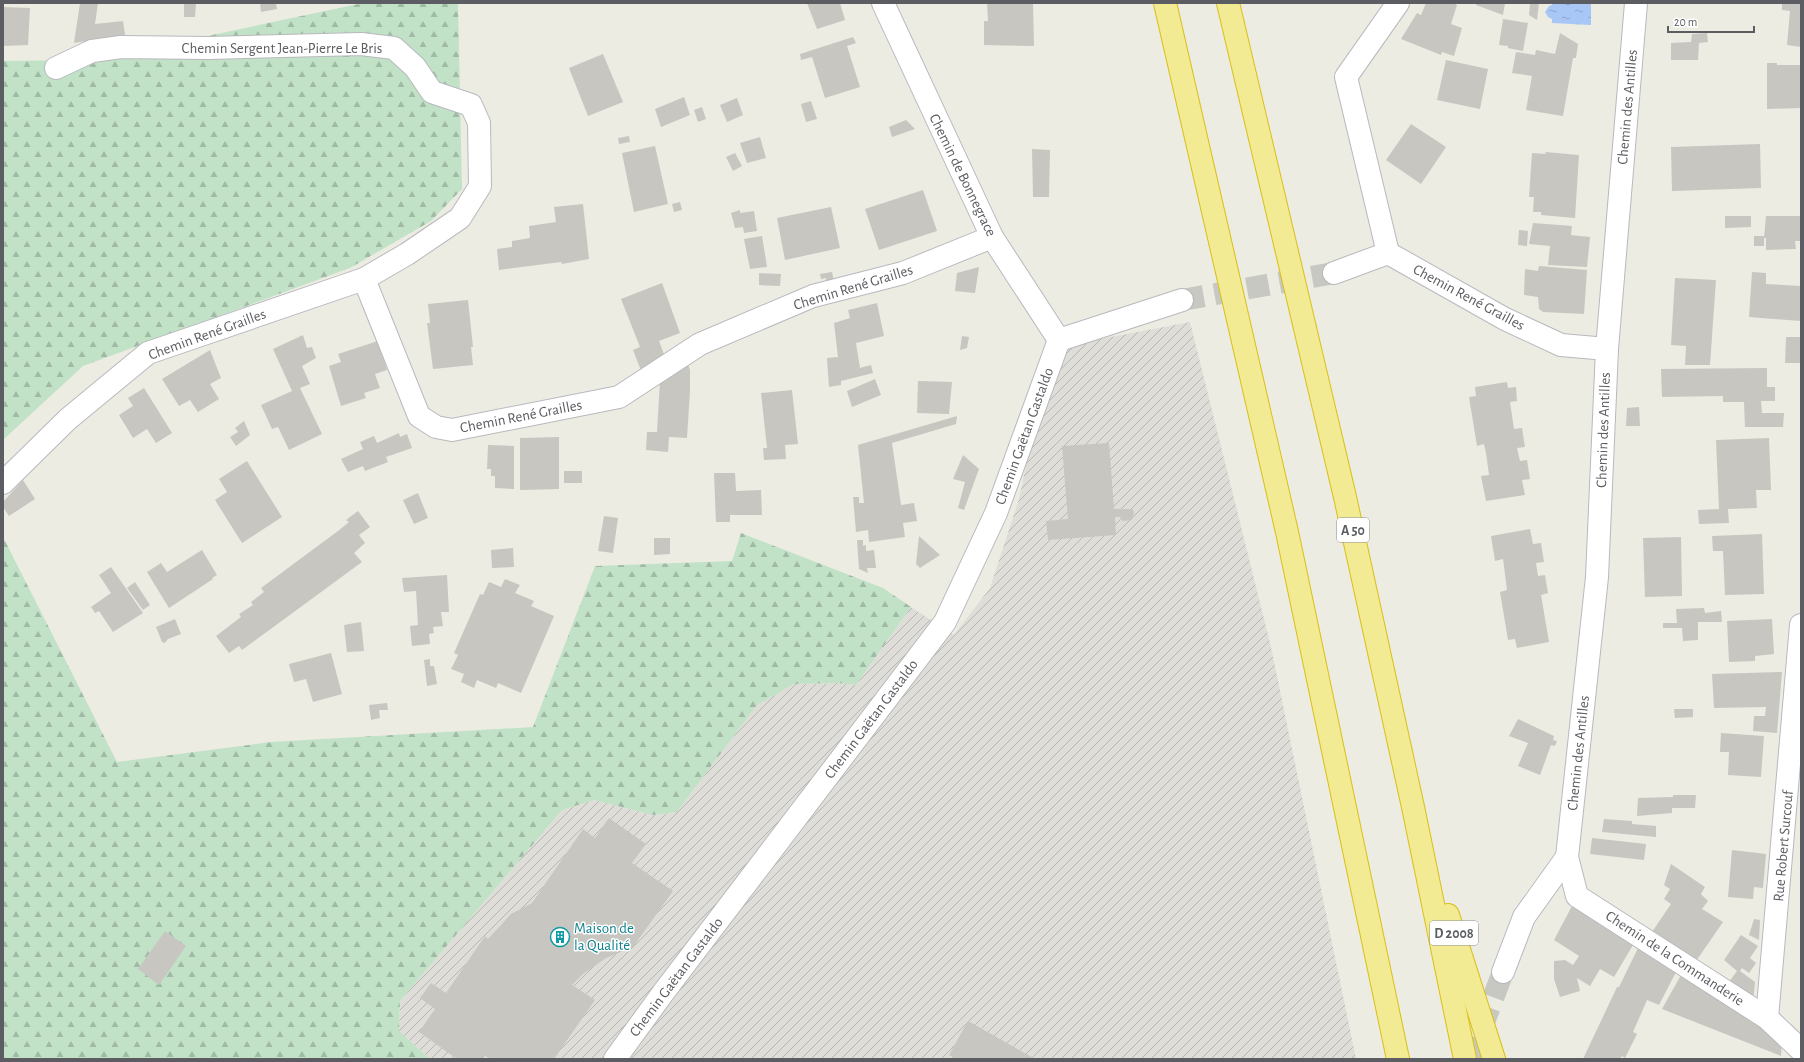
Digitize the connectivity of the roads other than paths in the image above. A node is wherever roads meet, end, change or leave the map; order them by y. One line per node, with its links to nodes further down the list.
1 (883, 3): 7 (street, Chemin de Bonnegrace)
2 (1165, 3): 23 (highway)
3 (1228, 3): 17 (highway, A 50)
4 (1398, 3): 8 (street)
5 (1636, 3): 13 (street, Chemin des Antilles)
6 (56, 68): 10 (street, Chemin Sergent Jean-Pierre Le Bris)
7 (992, 237): 10 (street, Chemin René Grailles); 12 (street, Chemin de Bonnegrace)
8 (1388, 253): 9 (street); 13 (street, Chemin René Grailles)
9 (1334, 273)
10 (364, 280): 14 (street, Chemin René Grailles)
11 (1182, 300): 12 (street)
12 (1059, 340): 22 (street, Chemin Gaëtan Gastaldo)
13 (1607, 349): 18 (street, Chemin des Antilles)
14 (3, 483)
15 (1801, 626): 16 (street, Rue Robert Surcouf)
16 (1795, 775): 20 (street, Rue Robert Surcouf)
17 (1413, 807): 24 (highway, A 50); 25 (highway, D 2008)
18 (1567, 857): 19 (street); 20 (street, Chemin de la Commanderie)
19 (1503, 972)
20 (1768, 1018): 21 (street, Chemin de la Commanderie)
21 (1801, 1050)
22 (615, 1059)
23 (1398, 1059)
24 (1465, 1059)
25 (1494, 1059)

